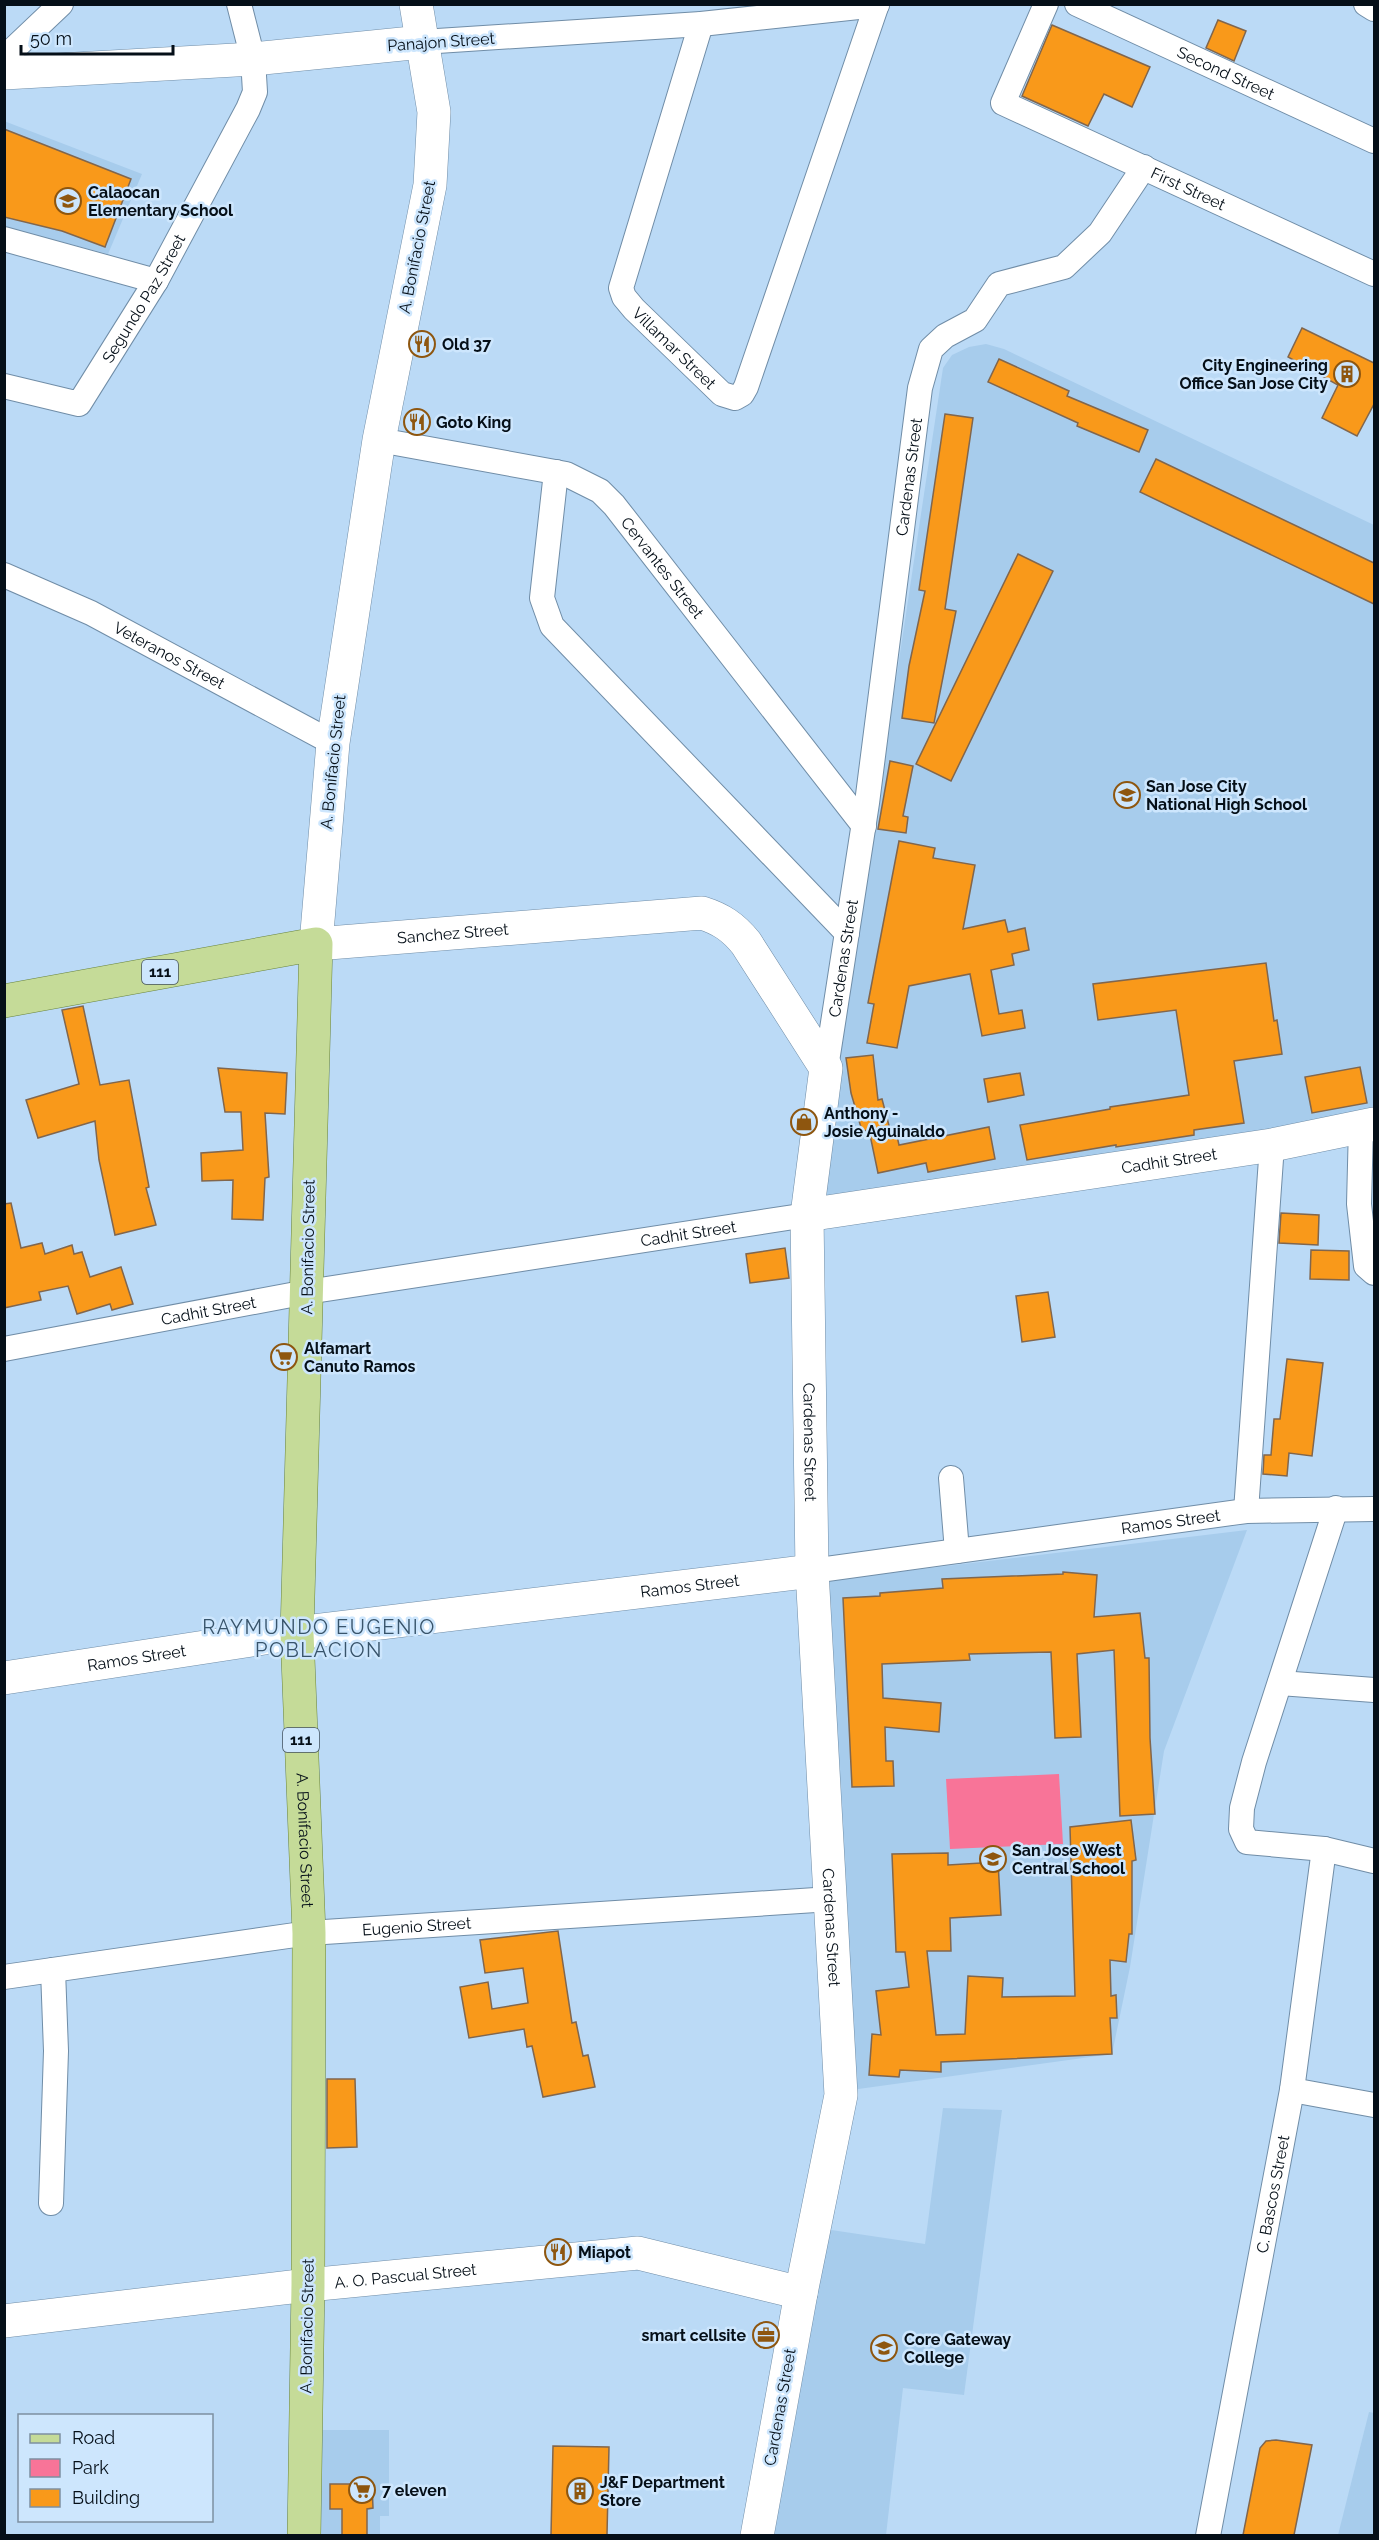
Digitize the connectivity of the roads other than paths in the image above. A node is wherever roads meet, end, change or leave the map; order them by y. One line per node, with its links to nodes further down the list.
1 (61, 4): 11 (street)
2 (239, 4): 12 (street, Segundo Paz Street)
3 (416, 4): 10 (street, A. Bonifacio Street)
4 (1046, 4): 15 (street, First Street)
5 (1077, 4): 14 (street, Second Street)
6 (1366, 4): 8 (street)
7 (877, 5): 9 (street, Panajon Street); 9 (street, Villamar Street)
8 (1374, 9)
9 (701, 24): 10 (street, Panajon Street)
10 (422, 42): 12 (street, Panajon Street); 20 (street, A. Bonifacio Street)
11 (4, 58)
12 (252, 59): 13 (street, Panajon Street); 18 (street, Segundo Paz Street)
13 (4, 72)
14 (1374, 141)
15 (1144, 167): 17 (street, First Street); 24 (street, Cardenas Street)
16 (4, 239): 18 (street)
17 (1374, 274)
18 (156, 281): 19 (street, Segundo Paz Street)
19 (4, 386)
20 (380, 440): 21 (street, Cervantes Street); 23 (street, A. Bonifacio Street)
21 (556, 472): 24 (street, Cervantes Street); 25 (street)
22 (4, 575): 23 (street, Veteranos Street)
23 (333, 743): 26 (street, A. Bonifacio Street)
24 (864, 826): 25 (street, Cardenas Street)
25 (847, 933): 28 (street, Cardenas Street)
26 (316, 944): 27 (main road, Sanchez Street / 111); 28 (street, Sanchez Street); 33 (main road, A. Bonifacio Street / 111)
27 (4, 1001)
28 (826, 1068): 31 (street, Cardenas Street)
29 (1368, 1125): 30 (street, Cadhit Street); 32 (street)
30 (1272, 1145): 31 (street, Cadhit Street); 38 (street)
31 (807, 1215): 33 (street, Cadhit Street); 40 (street, Cardenas Street)
32 (1374, 1273)
33 (307, 1292): 34 (street, Cadhit Street); 41 (main road, A. Bonifacio Street / 111)
34 (4, 1349)
35 (951, 1478): 39 (street)
36 (1336, 1508): 37 (street, Ramos Street); 38 (street, Ramos Street); 43 (street)
37 (1374, 1509)
38 (1246, 1511): 39 (street, Ramos Street)
39 (957, 1551): 40 (street, Ramos Street)
40 (812, 1571): 41 (street, Ramos Street); 47 (street, Cardenas Street)
41 (297, 1633): 42 (street, Ramos Street); 48 (main road, A. Bonifacio Street / 111)
42 (4, 1678)
43 (1280, 1683): 44 (street); 45 (street)
44 (1374, 1690)
45 (1324, 1849): 46 (street); 51 (street, C. Bascos Street)
46 (1374, 1861)
47 (831, 1899): 48 (street, Eugenio Street); 55 (street, Cardenas Street)
48 (309, 1933): 49 (street, Eugenio Street); 54 (main road, A. Bonifacio Street / 111)
49 (53, 1970): 50 (street, Eugenio Street); 53 (street)
50 (4, 1977)
51 (1292, 2090): 52 (street); 59 (street, C. Bascos Street)
52 (1374, 2105)
53 (51, 2203)
54 (309, 2285): 55 (street, A. O. Pascual Street); 56 (street, A. O. Pascual Street); 57 (main road, A. Bonifacio Street / 111)
55 (801, 2293): 58 (street, Cardenas Street)
56 (4, 2321)
57 (304, 2535)
58 (758, 2535)
59 (1208, 2535)

